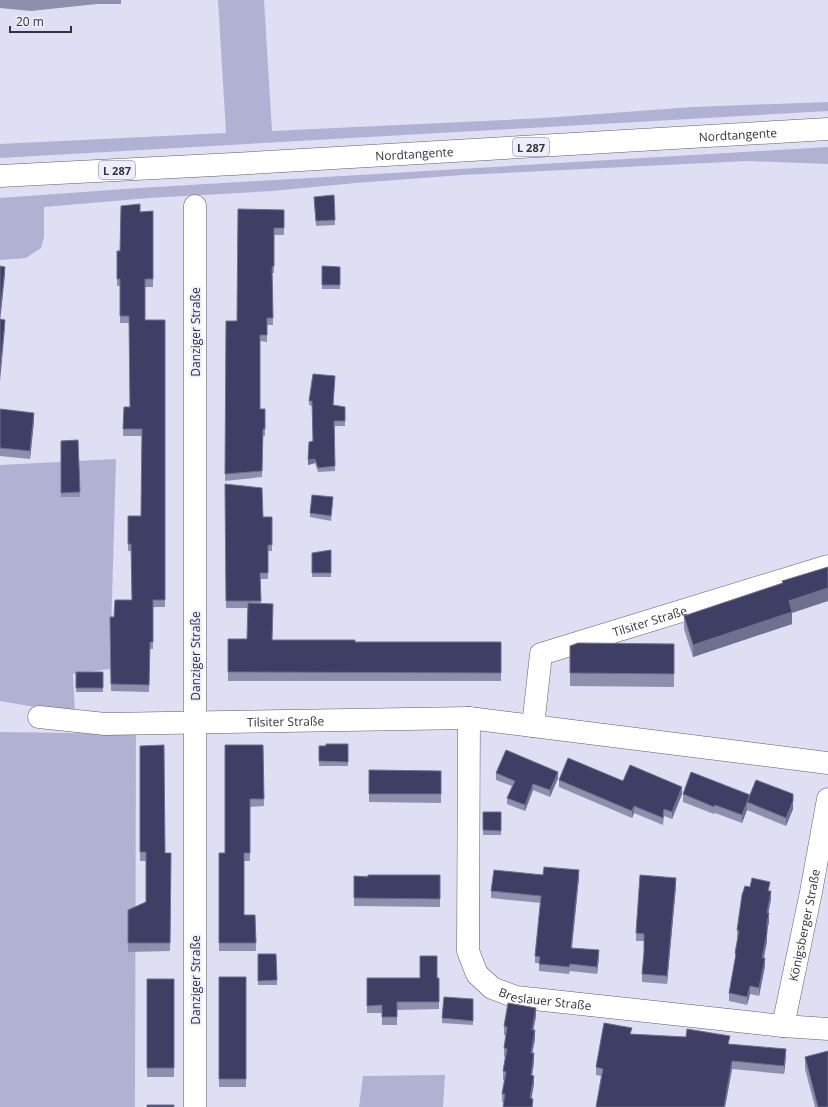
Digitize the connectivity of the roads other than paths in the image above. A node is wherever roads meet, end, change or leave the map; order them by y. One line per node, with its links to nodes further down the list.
1 (828, 129): 2 (street, Nordtangente / L 287)
2 (0, 176)
3 (195, 206): 7 (street, Danziger Straße)
4 (828, 566): 8 (street, Tilsiter Straße)
5 (39, 717): 7 (street, Tilsiter Straße)
6 (469, 718): 7 (street, Tilsiter Straße); 8 (street, Tilsiter Straße); 11 (street, Breslauer Straße)
7 (195, 723): 13 (street, Danziger Straße)
8 (533, 726): 9 (street, Tilsiter Straße)
9 (828, 763)
10 (828, 799): 11 (street, Königsberger Straße)
11 (783, 1026): 12 (street, Breslauer Straße)
12 (828, 1029)
13 (195, 1107)

